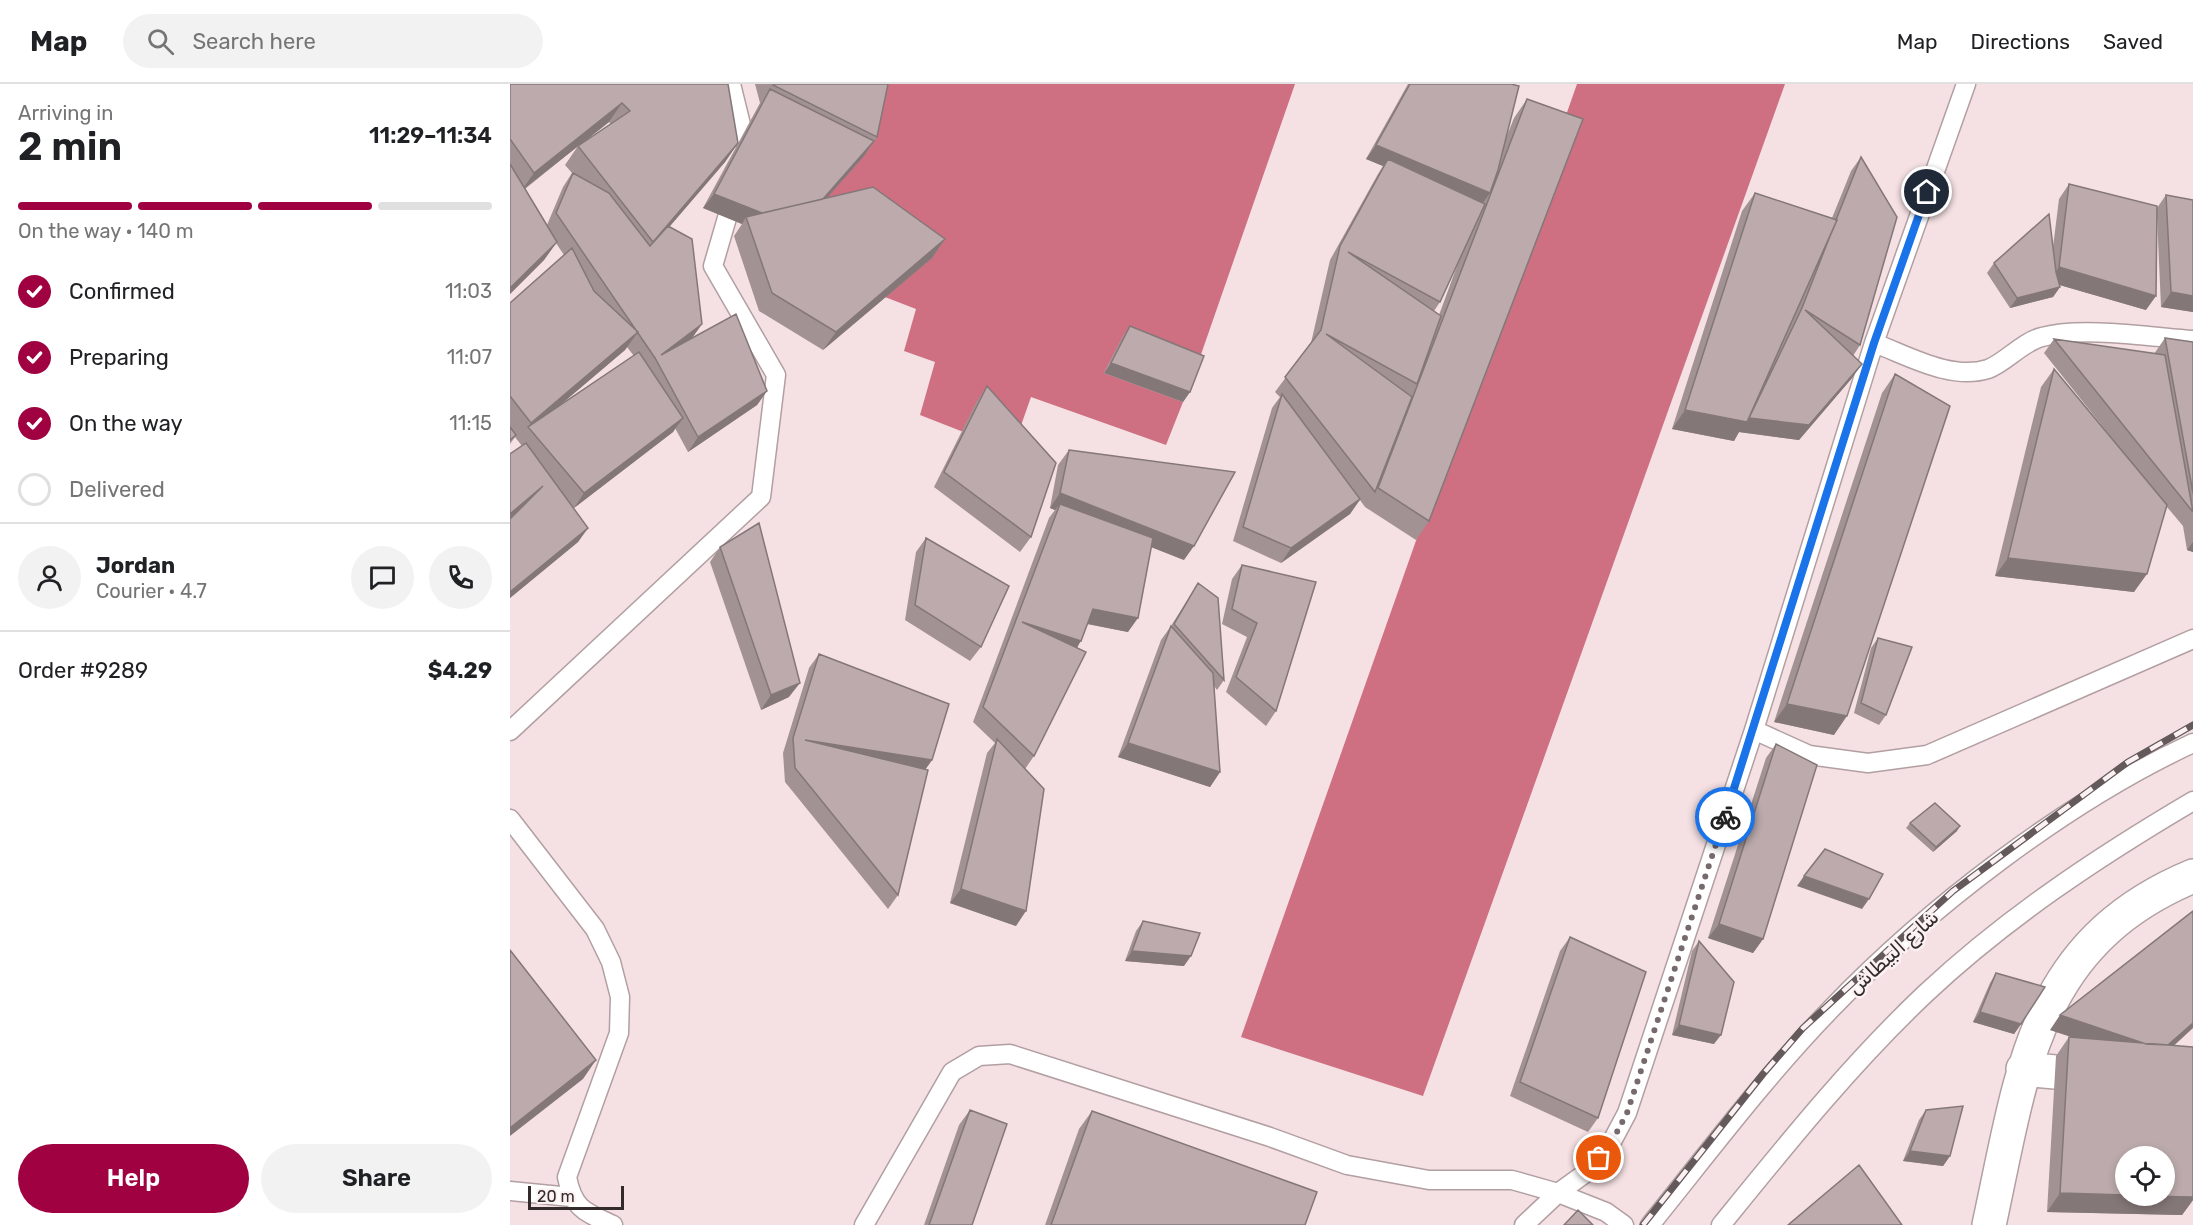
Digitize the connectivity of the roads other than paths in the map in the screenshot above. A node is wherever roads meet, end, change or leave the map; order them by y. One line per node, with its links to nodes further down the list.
1 (731, 84): 7 (lane)
2 (1966, 84): 4 (lane)
3 (2193, 340): 4 (lane)
4 (1874, 343): 6 (lane)
5 (2193, 639): 6 (lane)
6 (1754, 730): 15 (lane)
7 (510, 731)
8 (2193, 743): 21 (lane, شارع البيطاش)
9 (2193, 801): 22 (lane)
10 (510, 819): 16 (lane)
11 (2193, 876): 12 (street)
12 (2023, 1070): 13 (street); 23 (street)
13 (2125, 1078)
14 (510, 1191): 16 (lane)
15 (1558, 1193): 18 (lane); 19 (lane); 20 (lane)
16 (571, 1197): 17 (lane)
17 (613, 1225)
18 (864, 1225)
19 (1524, 1225)
20 (1624, 1225)
21 (1650, 1225)
22 (1721, 1225)
23 (1989, 1225)

